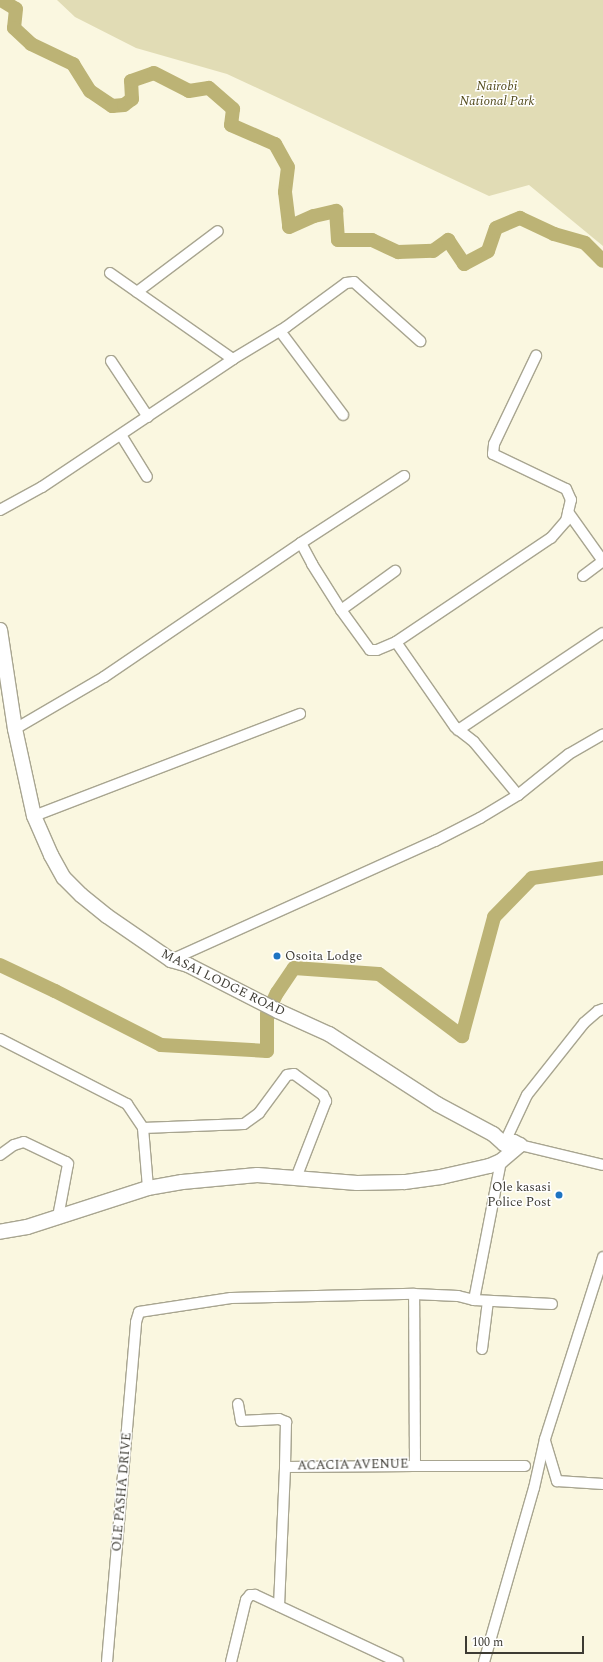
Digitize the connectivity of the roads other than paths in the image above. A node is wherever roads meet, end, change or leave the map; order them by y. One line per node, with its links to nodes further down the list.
1 (218, 231): 3 (street)
2 (110, 273): 3 (street)
3 (137, 292): 7 (street)
4 (280, 331): 5 (street); 7 (street); 9 (street)
5 (420, 341)
6 (536, 356): 15 (street)
7 (233, 359): 10 (street)
8 (111, 361): 10 (street)
9 (343, 415)
10 (148, 417): 11 (street)
11 (120, 435): 13 (street); 14 (street)
12 (404, 476): 16 (street)
13 (147, 477)
14 (0, 510)
15 (568, 512): 17 (street); 23 (street)
16 (301, 543): 20 (street); 25 (street)
17 (603, 561): 19 (street)
18 (395, 571): 20 (street)
19 (583, 576)
20 (341, 610): 23 (street)
21 (0, 630): 25 (street, MASAI LODGE ROAD)
22 (603, 633): 26 (street)
23 (396, 642): 26 (street)
24 (300, 714): 29 (street)
25 (15, 729): 29 (street, MASAI LODGE ROAD)
26 (458, 730): 28 (street)
27 (603, 734): 28 (street)
28 (518, 795): 30 (street)
29 (34, 816): 30 (street, MASAI LODGE ROAD)
30 (171, 960): 34 (street, MASAI LODGE ROAD)
31 (603, 1009): 34 (street)
32 (0, 1039): 33 (street)
33 (143, 1128): 39 (street); 40 (street)
34 (504, 1144): 35 (street)
35 (520, 1145): 37 (street); 38 (street)
36 (0, 1154): 41 (street)
37 (502, 1161): 39 (street); 45 (street)
38 (603, 1165)
39 (296, 1178): 40 (street)
40 (148, 1188): 41 (street)
41 (58, 1217): 42 (street)
42 (0, 1232)
43 (603, 1257): 50 (street)
44 (414, 1294): 45 (street); 51 (street, ACACIA AVENUE); 56 (street, OLE PASHA DRIVE)
45 (474, 1300): 46 (street)
46 (488, 1302): 47 (street); 48 (street)
47 (552, 1304)
48 (482, 1348)
49 (238, 1404): 53 (street)
50 (545, 1439): 54 (street); 59 (street)
51 (415, 1466): 52 (street); 53 (street, ACACIA AVENUE)
52 (525, 1466)
53 (285, 1467): 55 (street, ACACIA AVENUE)
54 (603, 1484)
55 (279, 1606): 57 (street); 58 (street)
56 (107, 1662)
57 (231, 1662)
58 (398, 1662)
59 (484, 1662)

